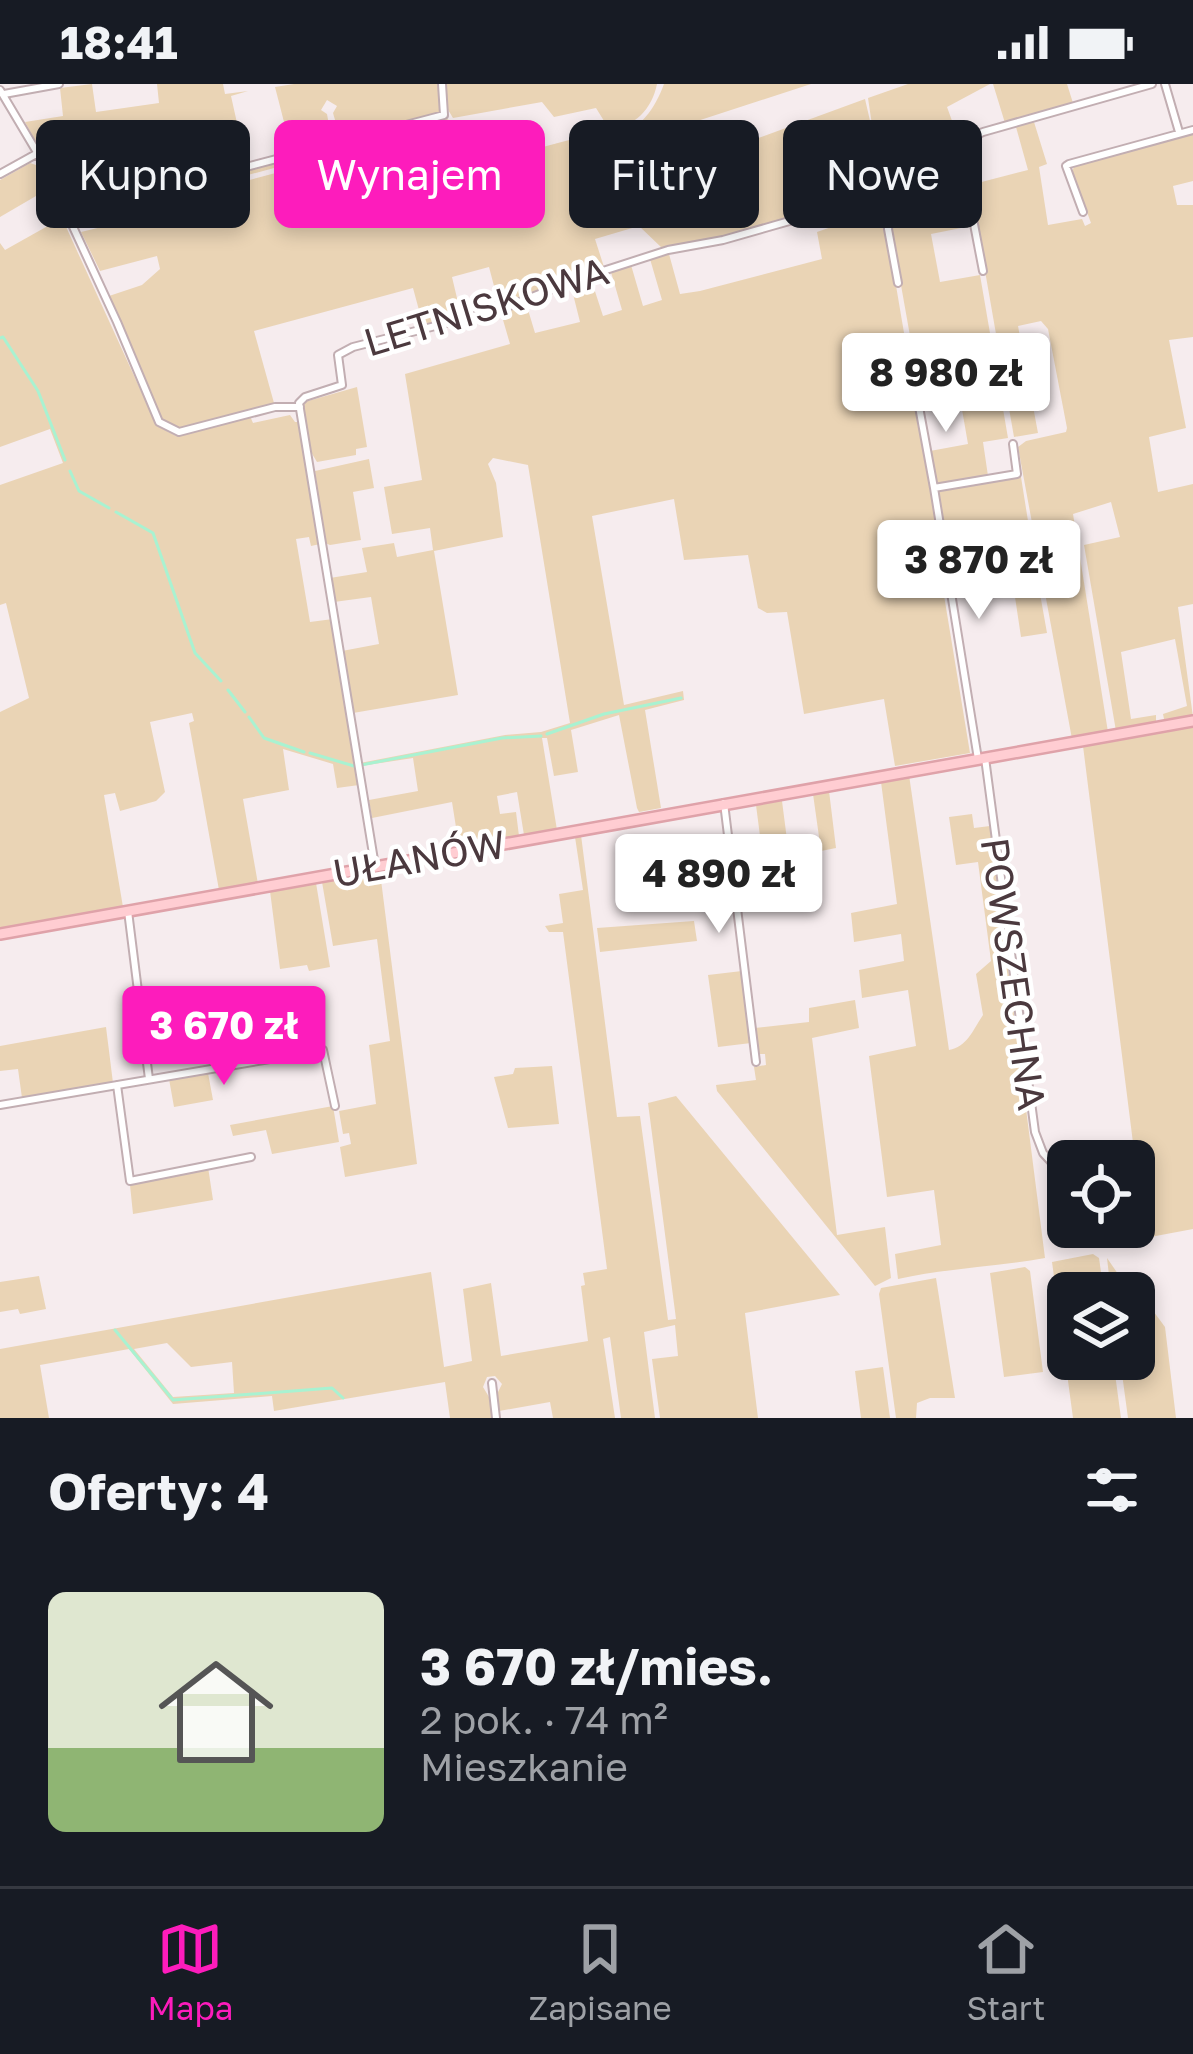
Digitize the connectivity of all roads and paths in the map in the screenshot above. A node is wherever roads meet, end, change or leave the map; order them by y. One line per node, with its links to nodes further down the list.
1 (59, 84): 5 (street)
2 (442, 84): 11 (street)
3 (1152, 84): 7 (street, LETNISKOWA)
4 (1166, 84): 8 (street)
5 (1, 93): 9 (street)
6 (1193, 130): 8 (street)
7 (982, 132)
8 (1179, 132): 13 (street)
9 (36, 150)
10 (36, 154): 12 (street)
11 (250, 166)
12 (0, 174)
13 (1083, 212)
14 (783, 223): 21 (street, LETNISKOWA)
15 (73, 228): 21 (street)
16 (889, 228): 19 (street)
17 (974, 228): 18 (street)
18 (982, 271)
19 (898, 284)
20 (910, 358): 23 (street, POWSZECHNA)
21 (300, 406): 27 (street)
22 (1013, 444): 23 (street)
23 (934, 488): 25 (street, POWSZECHNA)
24 (1193, 721): 25 (street, UŁANÓW)
25 (982, 758): 26 (street, UŁANÓW); 36 (street, POWSZECHNA)
26 (724, 803): 27 (street, UŁANÓW); 30 (street)
27 (375, 866): 28 (street, UŁANÓW)
28 (128, 911): 29 (street, UŁANÓW); 31 (street)
29 (0, 934)
30 (756, 1063)
31 (149, 1079): 32 (street); 34 (street)
32 (117, 1085): 33 (street); 35 (street)
33 (0, 1105)
34 (335, 1106)
35 (251, 1156)
36 (1047, 1157)
37 (492, 1383): 38 (street)
38 (496, 1418)

